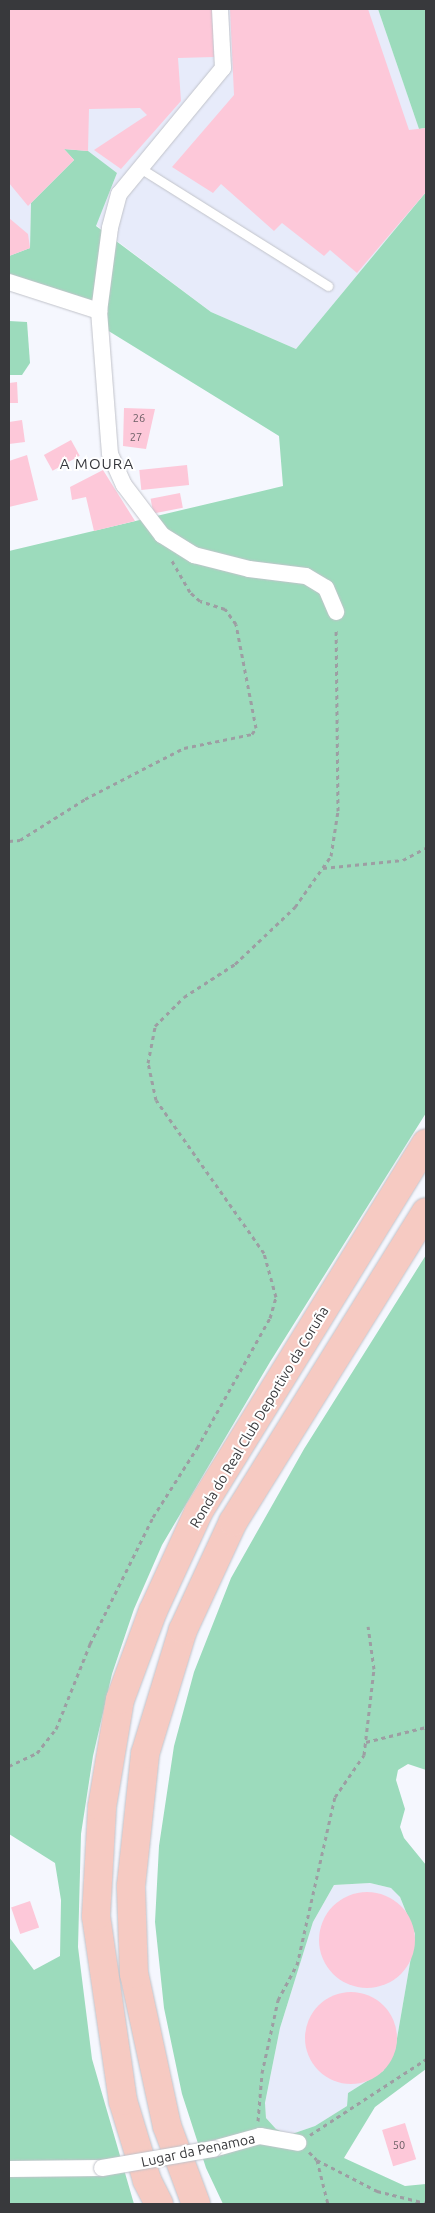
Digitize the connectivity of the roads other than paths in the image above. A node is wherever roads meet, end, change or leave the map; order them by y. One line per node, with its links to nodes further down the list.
1 (220, 9): 2 (street)
2 (140, 168): 4 (lane); 5 (street)
3 (9, 282): 5 (street)
4 (328, 286)
5 (99, 311): 6 (street)
6 (336, 612)
7 (426, 1144): 11 (highway, Ronda do Real Club Deportivo da Coruña)
8 (426, 1212): 12 (highway)
9 (298, 2143): 10 (street, Lugar da Penamoa, bridge)
10 (9, 2169)
11 (159, 2204)
12 (196, 2204)

